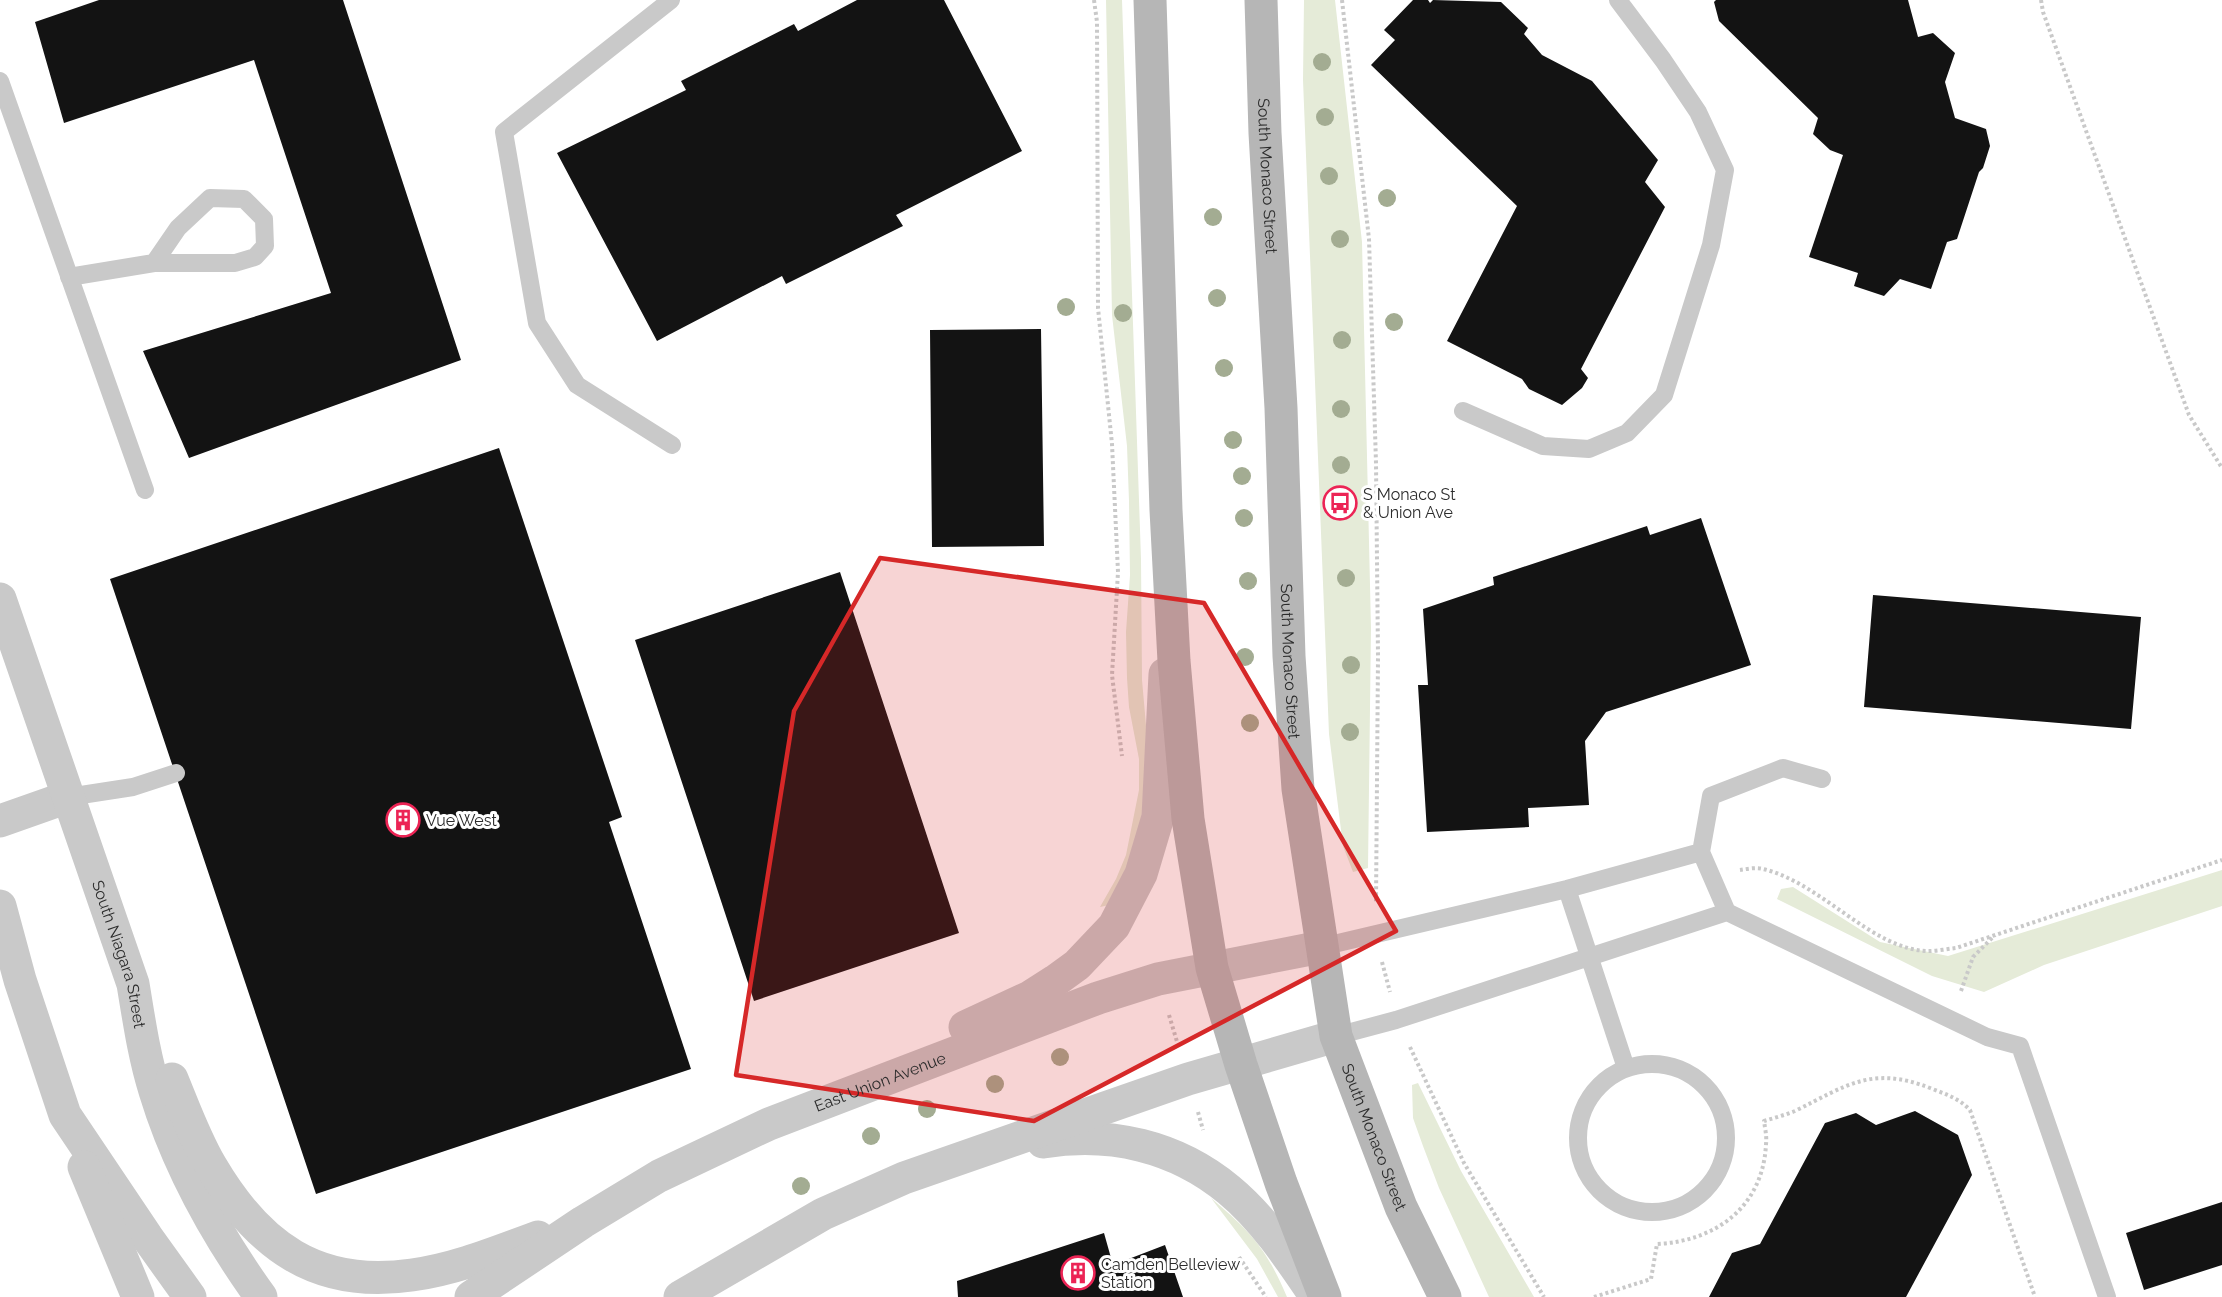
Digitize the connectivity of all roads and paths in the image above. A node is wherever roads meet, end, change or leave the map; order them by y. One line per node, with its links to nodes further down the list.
1 (671, 0): 11 (lane)
2 (1150, 0): 15 (main road)
3 (1261, 0): 28 (main road, South Monaco Street)
4 (1342, 0): 26 (path)
5 (1618, 0): 10 (lane)
6 (2041, 0): 12 (path)
7 (0, 81): 9 (lane)
8 (153, 263): 8 (lane); 9 (lane)
9 (69, 277): 13 (lane)
10 (1463, 411)
11 (672, 444)
12 (2222, 468)
13 (145, 490)
14 (0, 599): 18 (street, South Niagara Street)
15 (1172, 613): 30 (main road); 38 (street)
16 (176, 773): 18 (lane)
17 (1822, 779): 20 (lane)
18 (68, 797): 19 (street); 31 (street, South Niagara Street)
19 (0, 821)
20 (1701, 852): 22 (lane); 23 (lane)
21 (2222, 860): 27 (path)
22 (1710, 872): 25 (lane); 27 (path)
23 (1567, 889): 26 (lane); 29 (lane)
24 (0, 906): 37 (street)
25 (1727, 912): 29 (lane); 32 (lane)
26 (1376, 933): 28 (lane); 33 (path)
27 (1995, 934): 32 (path)
28 (1321, 947): 30 (street, East Union Avenue); 34 (main road, South Monaco Street)
29 (1589, 957): 33 (lane); 36 (lane)
30 (1212, 968): 35 (main road); 38 (street, East Union Avenue)
31 (133, 984): 40 (street); 43 (street, South Niagara Street)
32 (1950, 1019): 52 (lane)
33 (1396, 1020): 34 (lane); 49 (path)
34 (1336, 1036): 35 (street); 48 (main road, South Monaco Street)
35 (1241, 1065): 39 (street); 47 (main road)
36 (1626, 1068): 36 (lane)
37 (65, 1115): 41 (street); 42 (street)
38 (769, 1124): 40 (street, East Union Avenue)
39 (965, 1156): 45 (street); 46 (street)
40 (582, 1222): 44 (street, East Union Avenue)
41 (138, 1297)
42 (190, 1297)
43 (261, 1297)
44 (471, 1297)
45 (680, 1297)
46 (1316, 1297)
47 (1325, 1297)
48 (1445, 1297)
49 (1544, 1297)
50 (1594, 1297): 51 (path)
51 (2035, 1297)
52 (2107, 1297)

